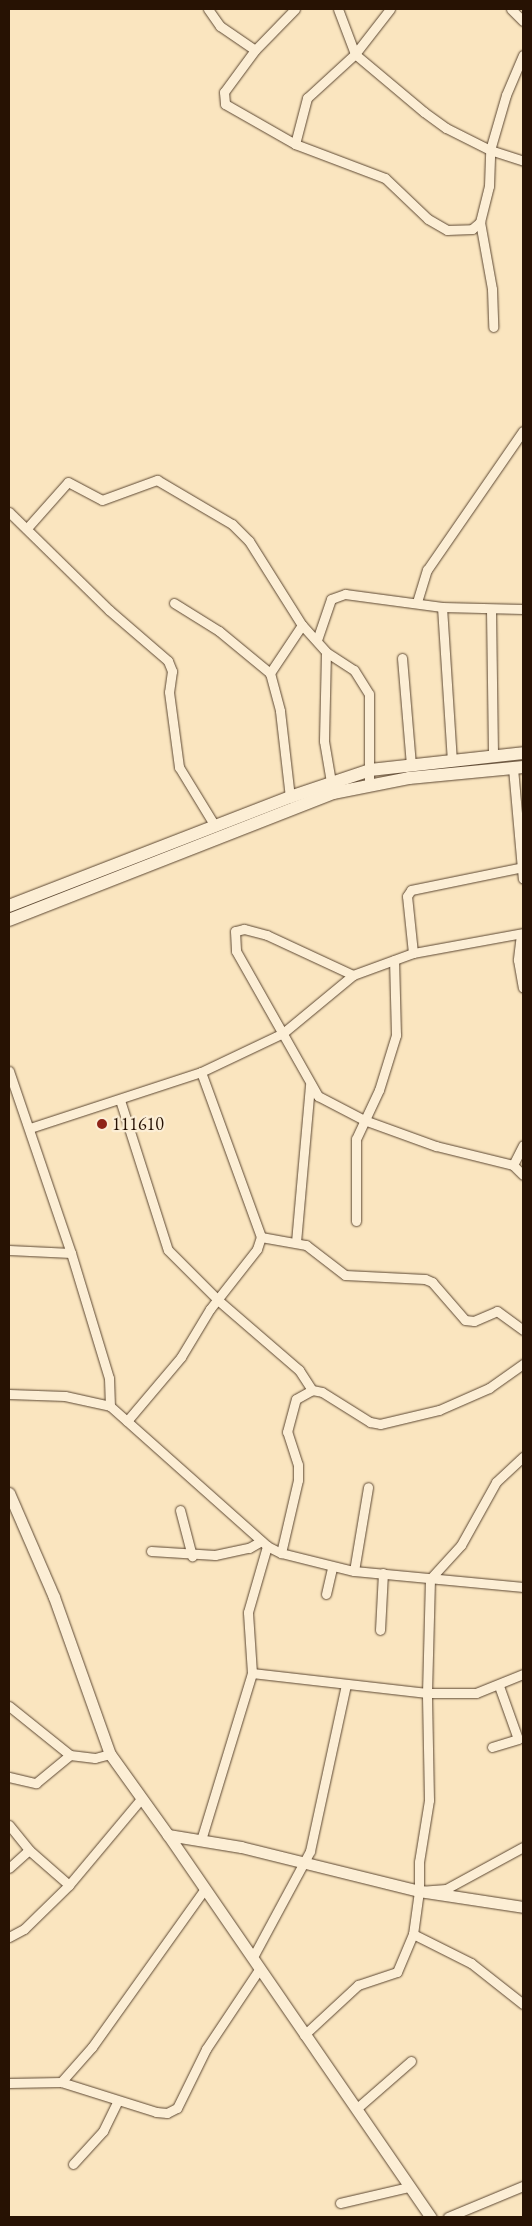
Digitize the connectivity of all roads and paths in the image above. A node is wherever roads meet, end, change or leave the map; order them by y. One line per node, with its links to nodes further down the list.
1 (208, 9): 7 (street)
2 (295, 9): 7 (street)
3 (338, 9): 8 (street)
4 (390, 9): 8 (street)
5 (512, 9): 6 (street)
6 (523, 21)
7 (255, 50): 10 (street)
8 (355, 54): 10 (street); 11 (street)
9 (522, 60): 11 (street)
10 (295, 144): 13 (street)
11 (490, 150): 12 (street); 13 (street)
12 (523, 161)
13 (480, 222): 14 (street)
14 (493, 327)
15 (523, 431): 18 (street)
16 (9, 512): 17 (street)
17 (28, 527): 23 (street); 37 (street)
18 (417, 602): 20 (street); 24 (street)
19 (174, 603): 27 (street)
20 (442, 606): 22 (street); 30 (street)
21 (523, 609): 22 (street)
22 (491, 610): 29 (street)
23 (302, 626): 24 (street); 27 (street)
24 (317, 640): 25 (street)
25 (326, 652): 33 (street); 34 (street)
26 (402, 658): 31 (street)
27 (270, 673): 36 (street)
28 (523, 752): 29 (main road)
29 (493, 756): 30 (main road)
30 (452, 760): 31 (main road)
31 (411, 765): 33 (main road)
32 (518, 767): 35 (main road); 38 (street)
33 (370, 770): 34 (main road); 35 (street)
34 (332, 782): 36 (main road)
35 (369, 784): 41 (main road)
36 (290, 797): 37 (main road)
37 (215, 826): 40 (main road)
38 (522, 867): 39 (street); 43 (street)
39 (523, 879)
40 (9, 906)
41 (9, 920)
42 (522, 934): 43 (street); 46 (street)
43 (413, 953): 44 (street)
44 (394, 960): 45 (street); 52 (street)
45 (353, 975): 47 (street); 47 (street)
46 (523, 988)
47 (283, 1033): 49 (street); 50 (street)
48 (9, 1071): 53 (street)
49 (201, 1072): 51 (street); 58 (street)
50 (310, 1085): 52 (street); 59 (street)
51 (120, 1100): 53 (street); 62 (street)
52 (364, 1120): 55 (street); 57 (street)
53 (30, 1128): 61 (street)
54 (523, 1145): 55 (street)
55 (513, 1165): 56 (street)
56 (523, 1175)
57 (356, 1221)
58 (261, 1237): 59 (street); 62 (street)
59 (296, 1242): 63 (street)
60 (9, 1250): 61 (street)
61 (71, 1253): 67 (street)
62 (219, 1301): 65 (street); 68 (street)
63 (523, 1330)
64 (523, 1364): 65 (street)
65 (312, 1390): 75 (street)
66 (9, 1394): 67 (street)
67 (110, 1406): 68 (street)
68 (127, 1421): 73 (street)
69 (523, 1457): 80 (street)
70 (368, 1487): 78 (street)
71 (9, 1493): 92 (street)
72 (180, 1510): 76 (street)
73 (264, 1543): 75 (street); 76 (street); 84 (street)
74 (151, 1551): 76 (street)
75 (280, 1553): 77 (street)
76 (192, 1556)
77 (332, 1567): 78 (street); 82 (street)
78 (354, 1571): 79 (street)
79 (383, 1574): 80 (street); 83 (street)
80 (430, 1579): 81 (street); 88 (street)
81 (523, 1587)
82 (326, 1594)
83 (380, 1630)
84 (252, 1673): 86 (street); 98 (street)
85 (523, 1674): 87 (street)
86 (346, 1685): 88 (street); 101 (street)
87 (499, 1686): 88 (street); 90 (street)
88 (427, 1693): 105 (street)
89 (9, 1706): 93 (street)
90 (520, 1739): 91 (street)
91 (492, 1747)
92 (110, 1754): 93 (street); 95 (street)
93 (70, 1755): 94 (street)
94 (9, 1777)
95 (141, 1799): 97 (street); 103 (street)
96 (9, 1825): 100 (street)
97 (168, 1835): 98 (street); 104 (street)
98 (202, 1840): 101 (street)
99 (523, 1847): 105 (street)
100 (29, 1850): 102 (street); 103 (street)
101 (303, 1863): 105 (street); 109 (street)
102 (9, 1868)
103 (69, 1885): 108 (street)
104 (204, 1890): 109 (street); 114 (street)
105 (419, 1891): 106 (street); 107 (street)
106 (523, 1907)
107 (413, 1934): 111 (street); 112 (street)
108 (9, 1937)
109 (253, 1957): 110 (street)
110 (260, 1968): 112 (street); 116 (street)
111 (523, 2004)
112 (304, 2035): 117 (street)
113 (411, 2061): 117 (street)
114 (61, 2082): 115 (street); 116 (street)
115 (9, 2084)
116 (117, 2102): 118 (street)
117 (356, 2109): 120 (street)
118 (74, 2164)
119 (523, 2186): 123 (street)
120 (409, 2187): 121 (street); 122 (street)
121 (340, 2203)
122 (431, 2217)
123 (448, 2217)

